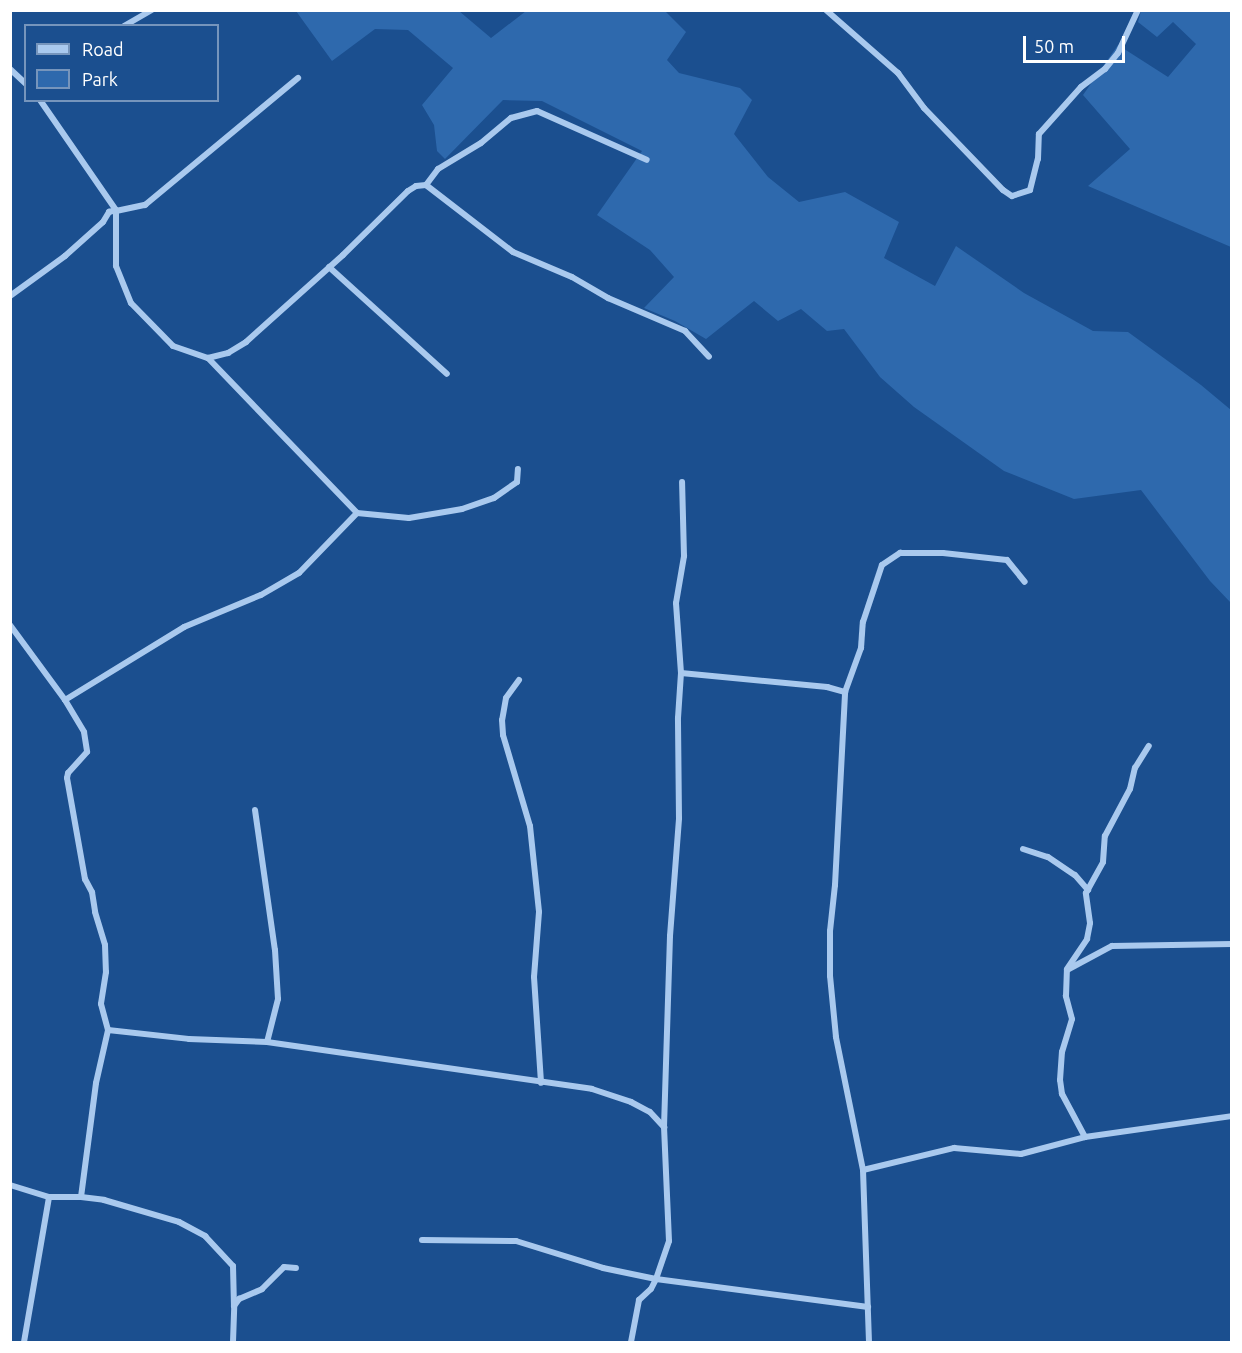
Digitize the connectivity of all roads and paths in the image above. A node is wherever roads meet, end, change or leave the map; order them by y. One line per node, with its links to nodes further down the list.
1 (152, 10): 4 (street)
2 (826, 10): 3 (street)
3 (1138, 10)
4 (128, 24)
5 (10, 69): 7 (street)
6 (298, 78): 11 (street)
7 (24, 82)
8 (41, 102): 11 (street)
9 (648, 160): 10 (street)
10 (426, 185): 12 (street); 14 (street)
11 (116, 211): 13 (street); 15 (street)
12 (329, 267): 15 (street); 16 (street)
13 (10, 296)
14 (709, 357)
15 (208, 358): 19 (street)
16 (447, 374)
17 (518, 469): 19 (street)
18 (682, 482): 22 (street)
19 (357, 513): 25 (street)
20 (1025, 582): 24 (street)
21 (10, 625): 25 (street)
22 (681, 673): 24 (street); 36 (street)
23 (519, 680): 34 (street)
24 (845, 692): 38 (street)
25 (65, 700): 32 (street)
26 (1149, 746): 29 (street)
27 (255, 810): 33 (street)
28 (1023, 849): 29 (street)
29 (1088, 890): 31 (street)
30 (1232, 944): 31 (street)
31 (1067, 970): 37 (street)
32 (108, 1030): 33 (street); 41 (street)
33 (267, 1042): 34 (street)
34 (540, 1083): 36 (street)
35 (1232, 1116): 37 (street)
36 (664, 1127): 44 (street)
37 (1084, 1137): 38 (street)
38 (863, 1170): 46 (street)
39 (10, 1185): 40 (street)
40 (50, 1197): 41 (street); 47 (street)
41 (81, 1197): 45 (street)
42 (422, 1240): 44 (street)
43 (296, 1268): 45 (street)
44 (656, 1279): 46 (street); 49 (street)
45 (234, 1306): 48 (street)
46 (868, 1307): 50 (street)
47 (24, 1342)
48 (233, 1342)
49 (631, 1342)
50 (869, 1342)

